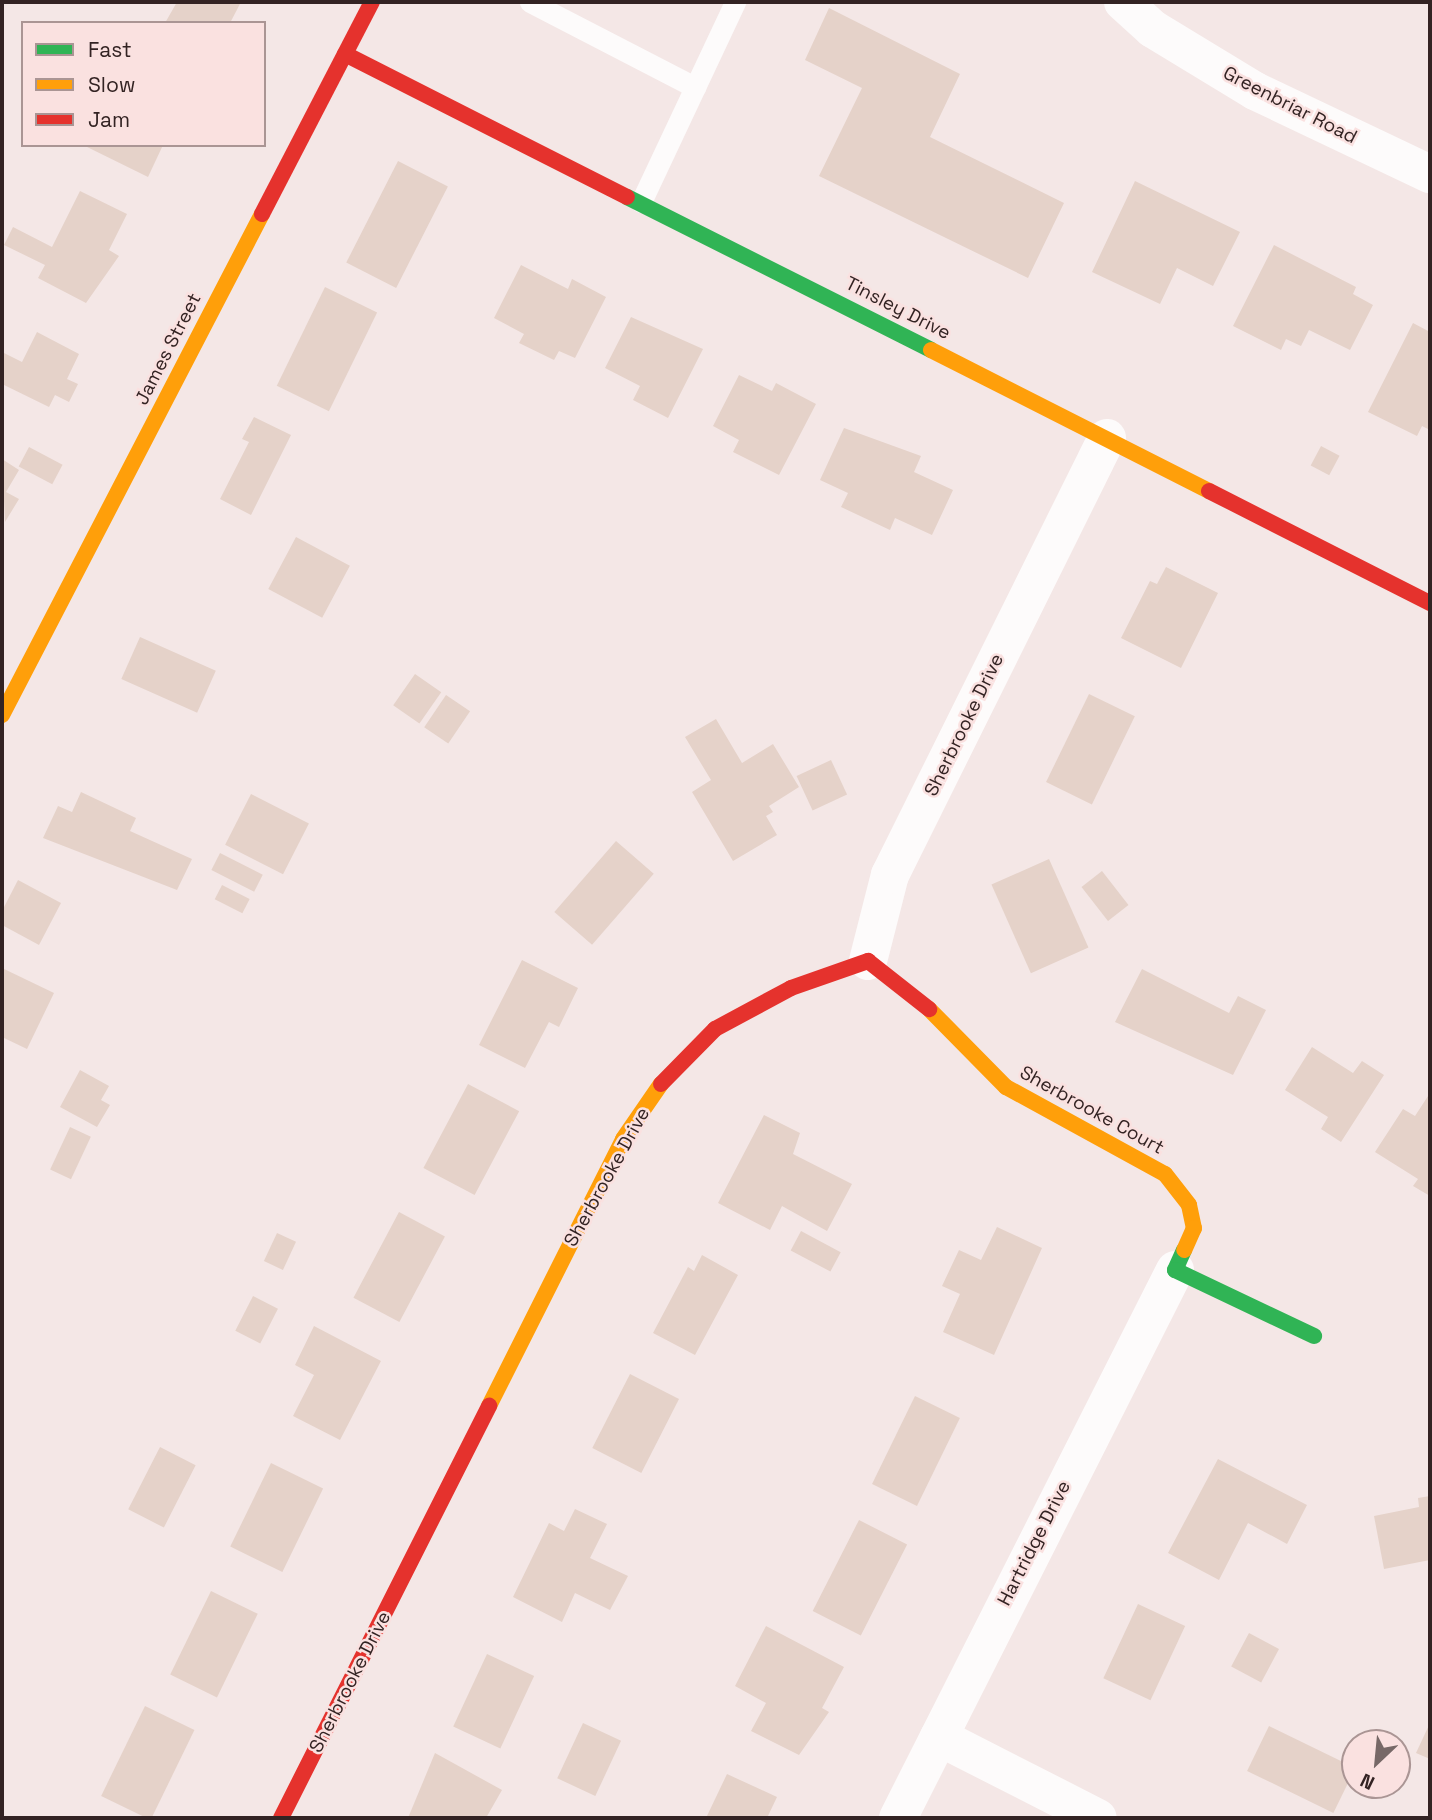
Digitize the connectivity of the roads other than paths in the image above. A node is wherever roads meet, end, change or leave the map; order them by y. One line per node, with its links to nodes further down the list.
1 (372, 2): 5 (street, James Street)
2 (530, 2): 6 (lane)
3 (735, 2): 6 (lane)
4 (1123, 2): 7 (street, Greenbriar Road)
5 (345, 54): 8 (street, Tinsley Drive); 11 (street, James Street)
6 (695, 87): 8 (lane)
7 (1428, 169)
8 (641, 202): 9 (street, Tinsley Drive)
9 (1107, 438): 10 (street, Tinsley Drive); 12 (street, Sherbrooke Drive)
10 (1430, 603)
11 (2, 715)
12 (869, 961): 13 (street, Sherbrooke Court); 16 (street, Sherbrooke Drive)
13 (1175, 1270): 14 (street); 15 (street, Hartridge Drive)
14 (1314, 1336)
15 (939, 1737): 17 (street, Hartridge Drive); 18 (street)
16 (281, 1818)
17 (898, 1818)
18 (1098, 1818)

